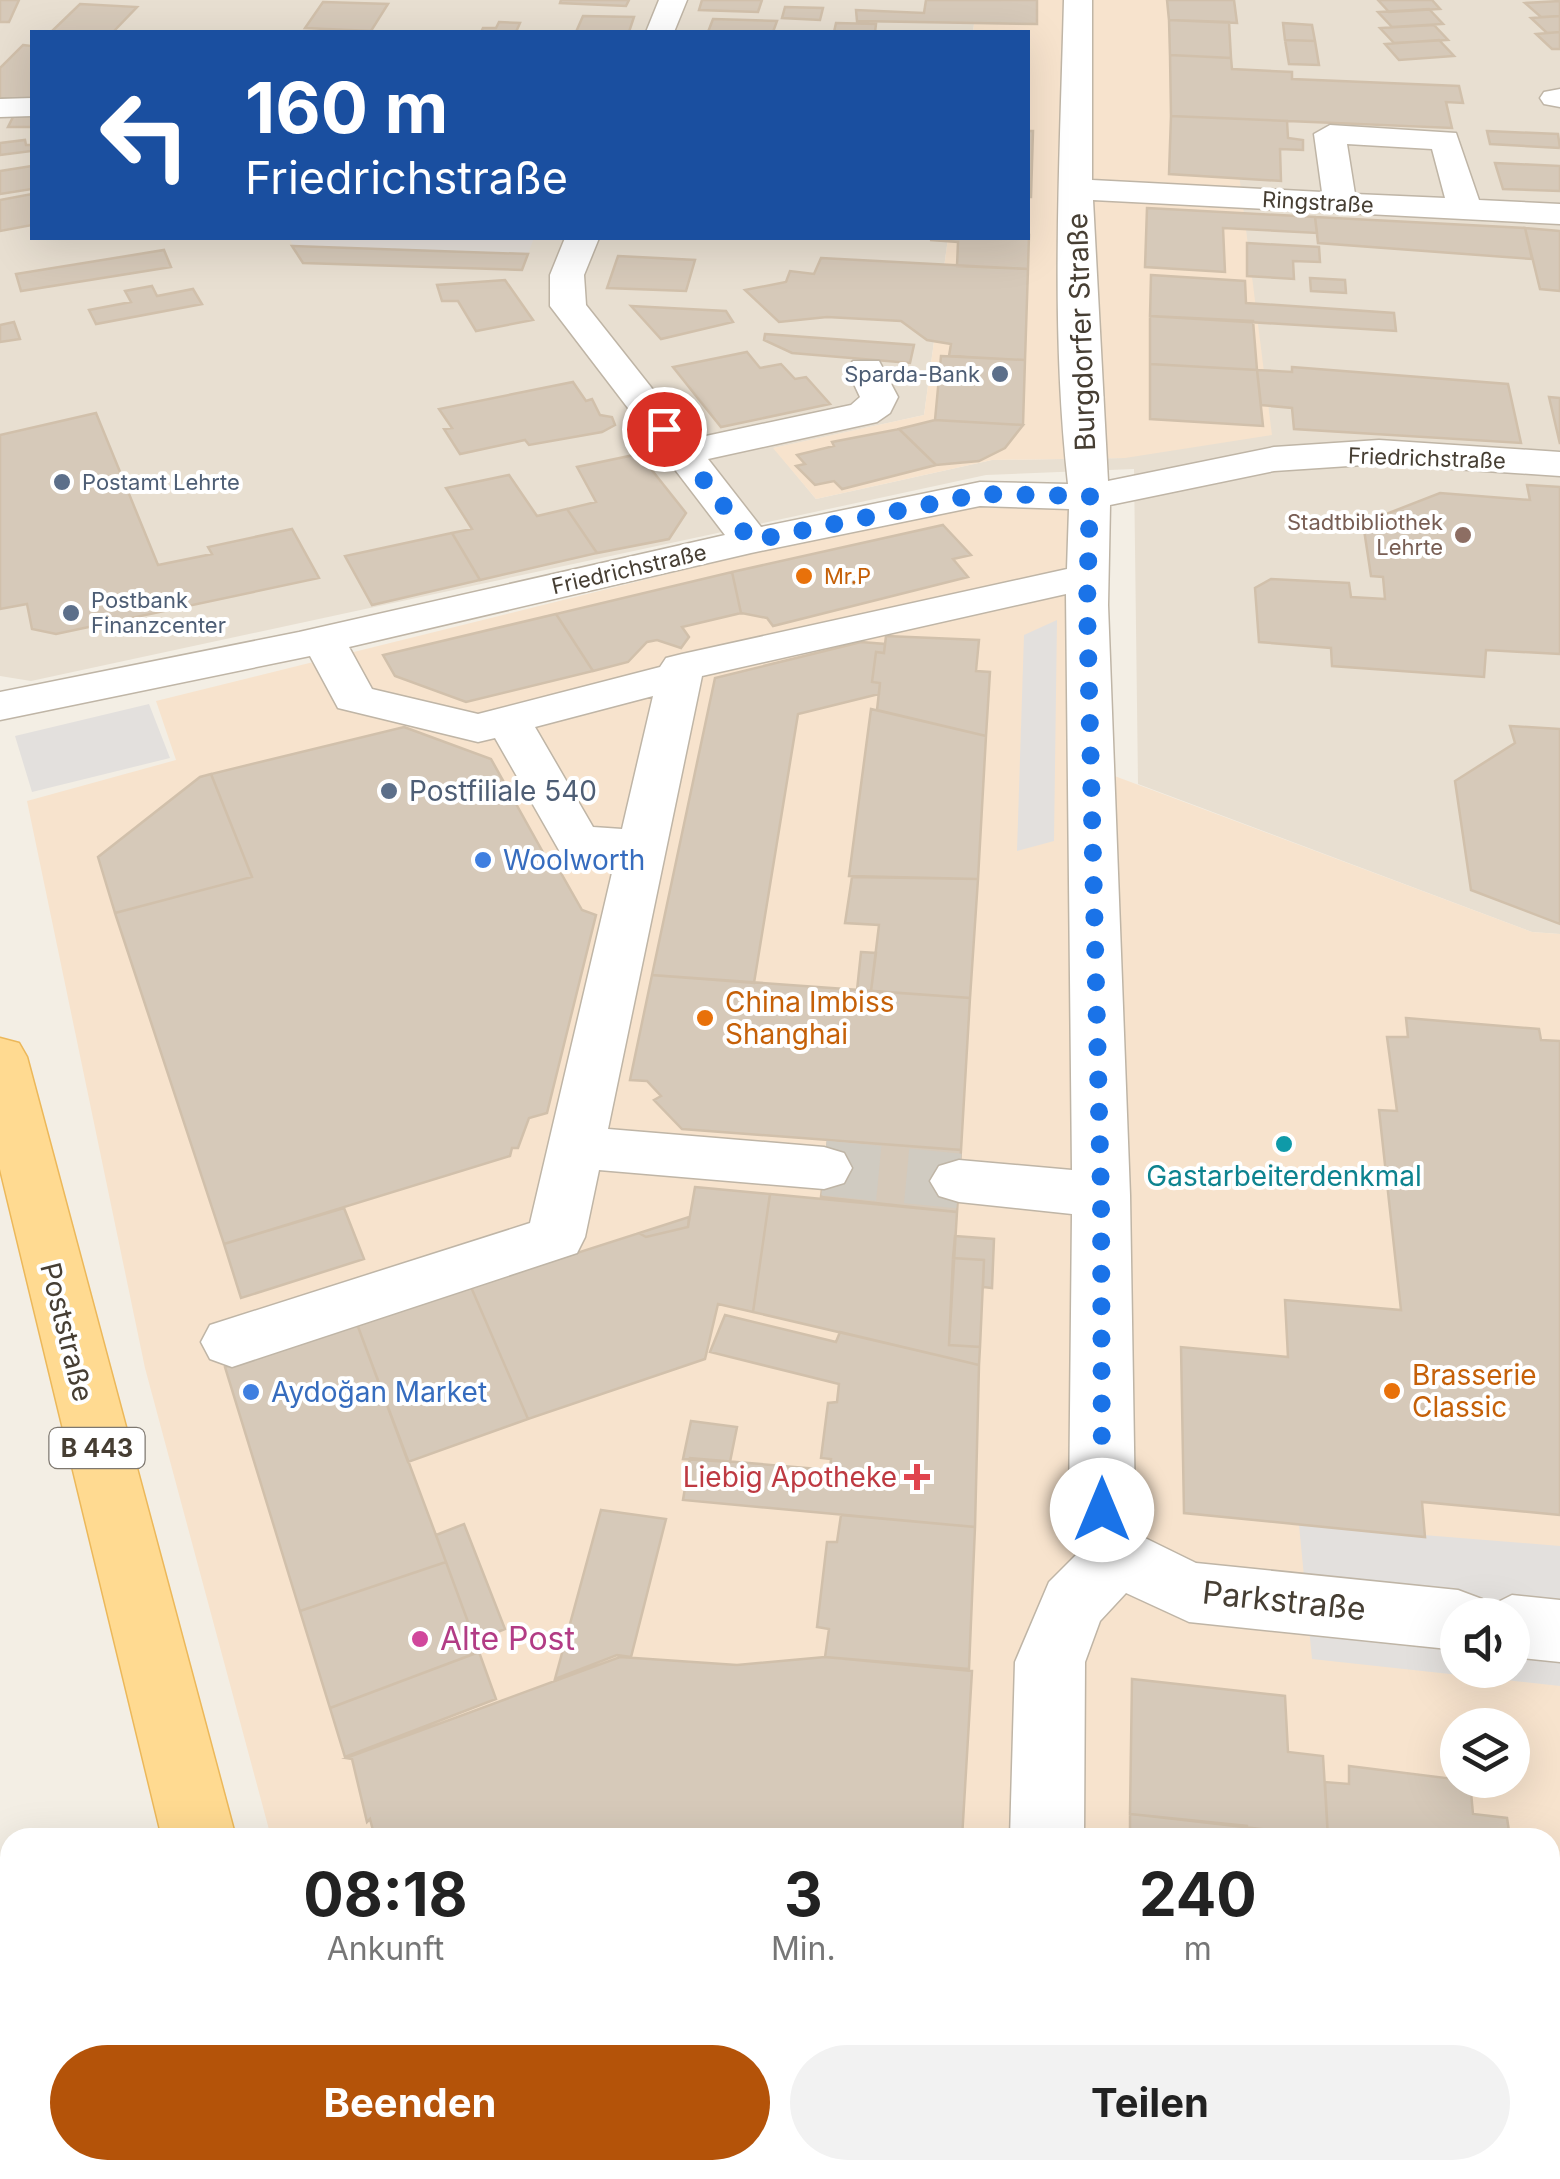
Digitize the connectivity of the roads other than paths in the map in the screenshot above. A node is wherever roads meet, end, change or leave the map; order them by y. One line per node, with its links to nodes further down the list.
1 (672, 0): 3 (street)
2 (1078, 0): 6 (street, Burgdorfer Straße)
3 (661, 30)
4 (30, 107): 5 (street)
5 (0, 108)
6 (1076, 189): 7 (street, Ringstraße); 14 (street, Burgdorfer Straße)
7 (1340, 203): 8 (street, Ringstraße); 8 (street)
8 (1464, 209): 9 (street, Ringstraße)
9 (1560, 214)
10 (581, 240): 12 (street)
11 (866, 369): 12 (street)
12 (683, 454): 15 (street)
13 (1560, 464): 14 (street, Friedrichstraße)
14 (1090, 496): 15 (street, Friedrichstraße); 16 (street, Burgdorfer Straße)
15 (751, 541): 17 (street, Friedrichstraße)
16 (1087, 577): 18 (street); 26 (street, Burgdorfer Straße)
17 (324, 640): 19 (street, Friedrichstraße); 20 (street)
18 (680, 676): 20 (street); 21 (street)
19 (0, 706)
20 (508, 720): 21 (street)
21 (642, 847): 23 (street)
22 (0, 1058): 32 (main road, Poststraße / B 443)
23 (576, 1147): 24 (street); 27 (street)
24 (824, 1168)
25 (959, 1181): 26 (street)
26 (1101, 1195): 28 (street, Burgdorfer Straße)
27 (232, 1342)
28 (1118, 1558): 29 (street, Parkstraße); 33 (street)
29 (1440, 1618)
30 (1530, 1628): 31 (street)
31 (1560, 1631)
32 (196, 1828)
33 (1047, 1828)

